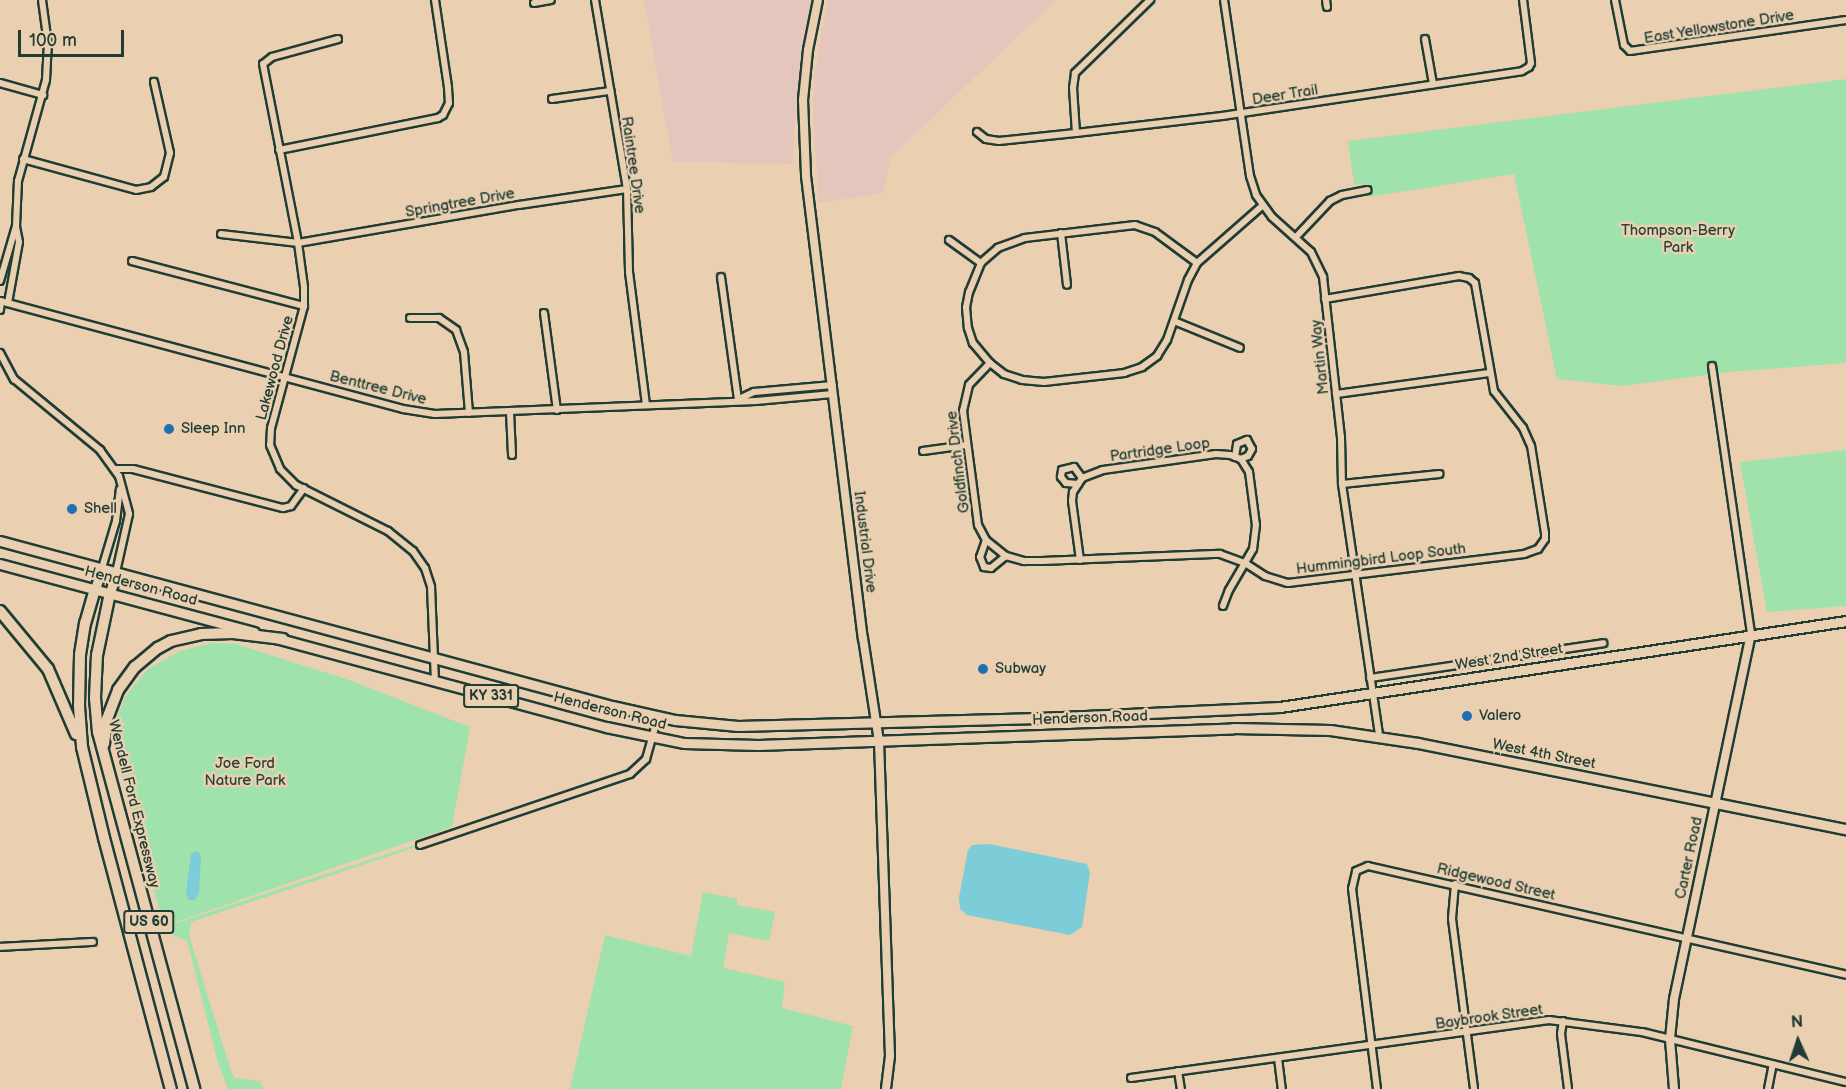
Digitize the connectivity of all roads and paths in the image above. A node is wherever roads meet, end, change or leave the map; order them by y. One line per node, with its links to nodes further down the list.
1 (42, 0): 18 (street)
2 (435, 0): 23 (street)
3 (551, 0): 10 (street)
4 (595, 0): 17 (street, Raintree Drive)
5 (818, 0): 53 (street, Industrial Drive)
6 (1150, 0): 22 (street)
7 (1224, 0): 20 (street, Martin Way)
8 (1523, 0): 16 (street, Deer Trail)
9 (1615, 0): 11 (street, East Yellowstone Drive)
10 (534, 3)
11 (1846, 20)
12 (338, 39): 23 (street, Lakewood Drive)
13 (1425, 39): 16 (street)
14 (154, 82): 24 (street)
15 (0, 83): 18 (street)
16 (1433, 84): 20 (street, Deer Trail)
17 (610, 91): 19 (street); 25 (street, Raintree Drive)
18 (43, 94): 24 (street)
19 (552, 99)
20 (1241, 113): 22 (street, Deer Trail); 27 (street, Martin Way)
21 (977, 132): 22 (street, Deer Trail)
22 (1076, 133)
23 (279, 150): 33 (street, Lakewood Drive)
24 (23, 159): 28 (street)
25 (627, 189): 33 (street, Springtree Drive); 56 (street, Raintree Drive)
26 (1368, 190): 31 (street)
27 (1262, 206): 31 (street, Martin Way); 36 (street)
28 (16, 226): 38 (street); 41 (street)
29 (1060, 233): 35 (street); 36 (street); 39 (street)
30 (221, 234): 33 (street, Springtree Drive)
31 (1296, 237): 40 (street, Martin Way)
32 (949, 240): 35 (street)
33 (298, 243): 42 (street, Lakewood Drive)
34 (132, 261): 42 (street)
35 (981, 263): 49 (street)
36 (1197, 263): 46 (street)
37 (721, 277): 55 (street)
38 (0, 281)
39 (1067, 285)
40 (1325, 299): 51 (street); 54 (street, Martin Way)
41 (3, 302): 43 (street); 52 (street, Benttree Drive)
42 (304, 306): 52 (street, Lakewood Drive)
43 (0, 310)
44 (544, 313): 57 (street)
45 (410, 318): 59 (street)
46 (1174, 321): 47 (street); 49 (street)
47 (1240, 348)
48 (0, 353): 63 (street)
49 (990, 363): 60 (street, Goldfinch Drive)
50 (1712, 366): 82 (street)
51 (1490, 373): 54 (street); 76 (street, Hummingbird Loop South)
52 (284, 376): 59 (street, Benttree Drive); 67 (street, Lakewood Drive)
53 (833, 389): 55 (street, Benttree Drive); 93 (street, Industrial Drive)
54 (1336, 394): 65 (street, Martin Way)
55 (738, 400): 56 (street, Benttree Drive)
56 (646, 405): 57 (street, Benttree Drive)
57 (557, 410): 58 (street, Benttree Drive)
58 (510, 412): 59 (street, Benttree Drive); 62 (street)
59 (469, 413)
60 (967, 445): 61 (street); 68 (street, Goldfinch Drive)
61 (923, 451)
62 (512, 455)
63 (115, 469): 66 (street); 67 (street)
64 (1438, 474): 65 (street)
65 (1342, 484): 76 (street, Martin Way)
66 (121, 485): 74 (street); 75 (street)
67 (304, 488): 86 (street, Lakewood Drive)
68 (986, 540): 70 (street); 70 (street)
69 (0, 541): 74 (main road, Henderson Road)
70 (1006, 556): 71 (street, Hummingbird Loop South)
71 (1080, 560): 72 (street, Hummingbird Loop South); 72 (street, Partridge Loop)
72 (1245, 563): 76 (street, Hummingbird Loop South); 79 (street, Partridge Loop)
73 (0, 564): 77 (main road, Henderson Road / KY 331)
74 (102, 568): 75 (main road, Henderson Road); 77 (main road)
75 (116, 572): 78 (main road, US 60); 86 (main road, Henderson Road / KY 331)
76 (1354, 574): 88 (street, Martin Way)
77 (95, 589): 78 (main road, Henderson Road / KY 331); 99 (highway)
78 (110, 593): 83 (main road, Henderson Road / KY 331); 98 (highway, Wendell Ford Expressway / US 60)
79 (1223, 606)
80 (0, 611): 99 (highway, US 60)
81 (1846, 621): 82 (main road, West 2nd Street)
82 (1751, 634): 87 (main road, West 2nd Street); 100 (main road, Carter Road)
83 (283, 639): 89 (main road, Henderson Road / KY 331); 98 (highway)
84 (1602, 643): 85 (street, West 2nd Street)
85 (1574, 648): 87 (street); 88 (street, West 2nd Street)
86 (434, 658): 89 (street, Lakewood Drive); 92 (main road, Henderson Road / KY 331)
87 (1575, 662): 90 (main road, West 2nd Street)
88 (1370, 678): 90 (street, Martin Way)
89 (435, 681): 96 (main road, Henderson Road / KY 331)
90 (1372, 694): 91 (main road, West 2nd Street); 95 (street, Martin Way)
91 (1175, 713): 93 (main road, Henderson Road)
92 (658, 717): 93 (main road, Henderson Road / KY 331); 96 (street)
93 (877, 723): 97 (street, Industrial Drive)
94 (1233, 728): 95 (main road, West 4th Street); 97 (main road, Henderson Road)
95 (1379, 736): 100 (main road, West 4th Street)
96 (653, 737): 97 (main road, Henderson Road / KY 331); 102 (street)
97 (879, 741): 121 (street, Industrial Drive)
98 (104, 756): 105 (highway, Wendell Ford Expressway / US 60)
99 (86, 769): 118 (highway, US 60)
100 (1714, 803): 101 (main road, West 4th Street); 104 (main road, Carter Road)
101 (1846, 829)
102 (420, 845)
103 (1455, 884): 104 (street, Ridgewood Street); 110 (street); 112 (street, Ridgewood Street)
104 (1686, 938): 108 (street, Ridgewood Street); 111 (main road, Carter Road)
105 (153, 939): 119 (highway, Wendell Ford Expressway / US 60); 120 (highway)
106 (93, 942): 107 (street)
107 (0, 947)
108 (1846, 975)
109 (1563, 1021): 110 (street, Baybrook Street); 111 (street, Baybrook Street); 126 (street)
110 (1467, 1032): 112 (street, Baybrook Street); 125 (street)
111 (1670, 1039): 114 (street, Baybrook Street); 127 (main road, Carter Road)
112 (1371, 1045): 113 (street, Baybrook Street); 124 (street, Ridgewood Street)
113 (1278, 1058): 115 (street, Baybrook Street); 123 (street)
114 (1773, 1064): 117 (street, Baybrook Street); 128 (street)
115 (1178, 1071): 116 (street, Baybrook Street); 122 (street)
116 (1131, 1078)
117 (1846, 1082)
118 (171, 1089)
119 (194, 1089)
120 (200, 1089)
121 (886, 1089)
122 (1181, 1089)
123 (1282, 1089)
124 (1377, 1089)
125 (1474, 1089)
126 (1568, 1089)
127 (1674, 1089)
128 (1768, 1089)

